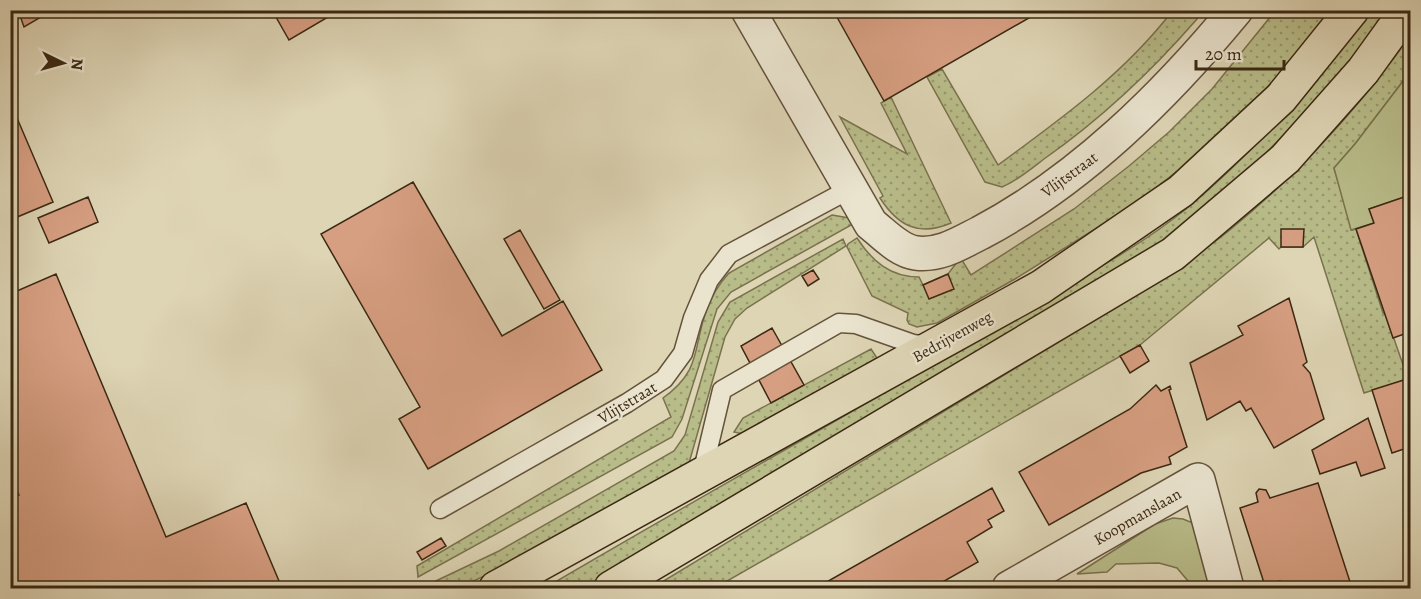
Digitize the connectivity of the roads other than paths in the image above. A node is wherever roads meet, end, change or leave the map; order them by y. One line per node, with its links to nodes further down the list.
1 (748, 10): 5 (street, Vlijtstraat)
2 (1236, 10): 5 (street, Vlijtstraat)
3 (1352, 10): 6 (main road, Bedrijvenweg)
4 (1407, 10): 10 (main road)
5 (850, 189): 8 (lane, Vlijtstraat)
6 (934, 346): 7 (main road, Bedrijvenweg); 7 (lane)
7 (702, 474): 9 (main road, Bedrijvenweg)
8 (440, 509)
9 (496, 588)
10 (611, 588)
11 (1009, 588): 12 (street, Koopmanslaan)
12 (1227, 588)

